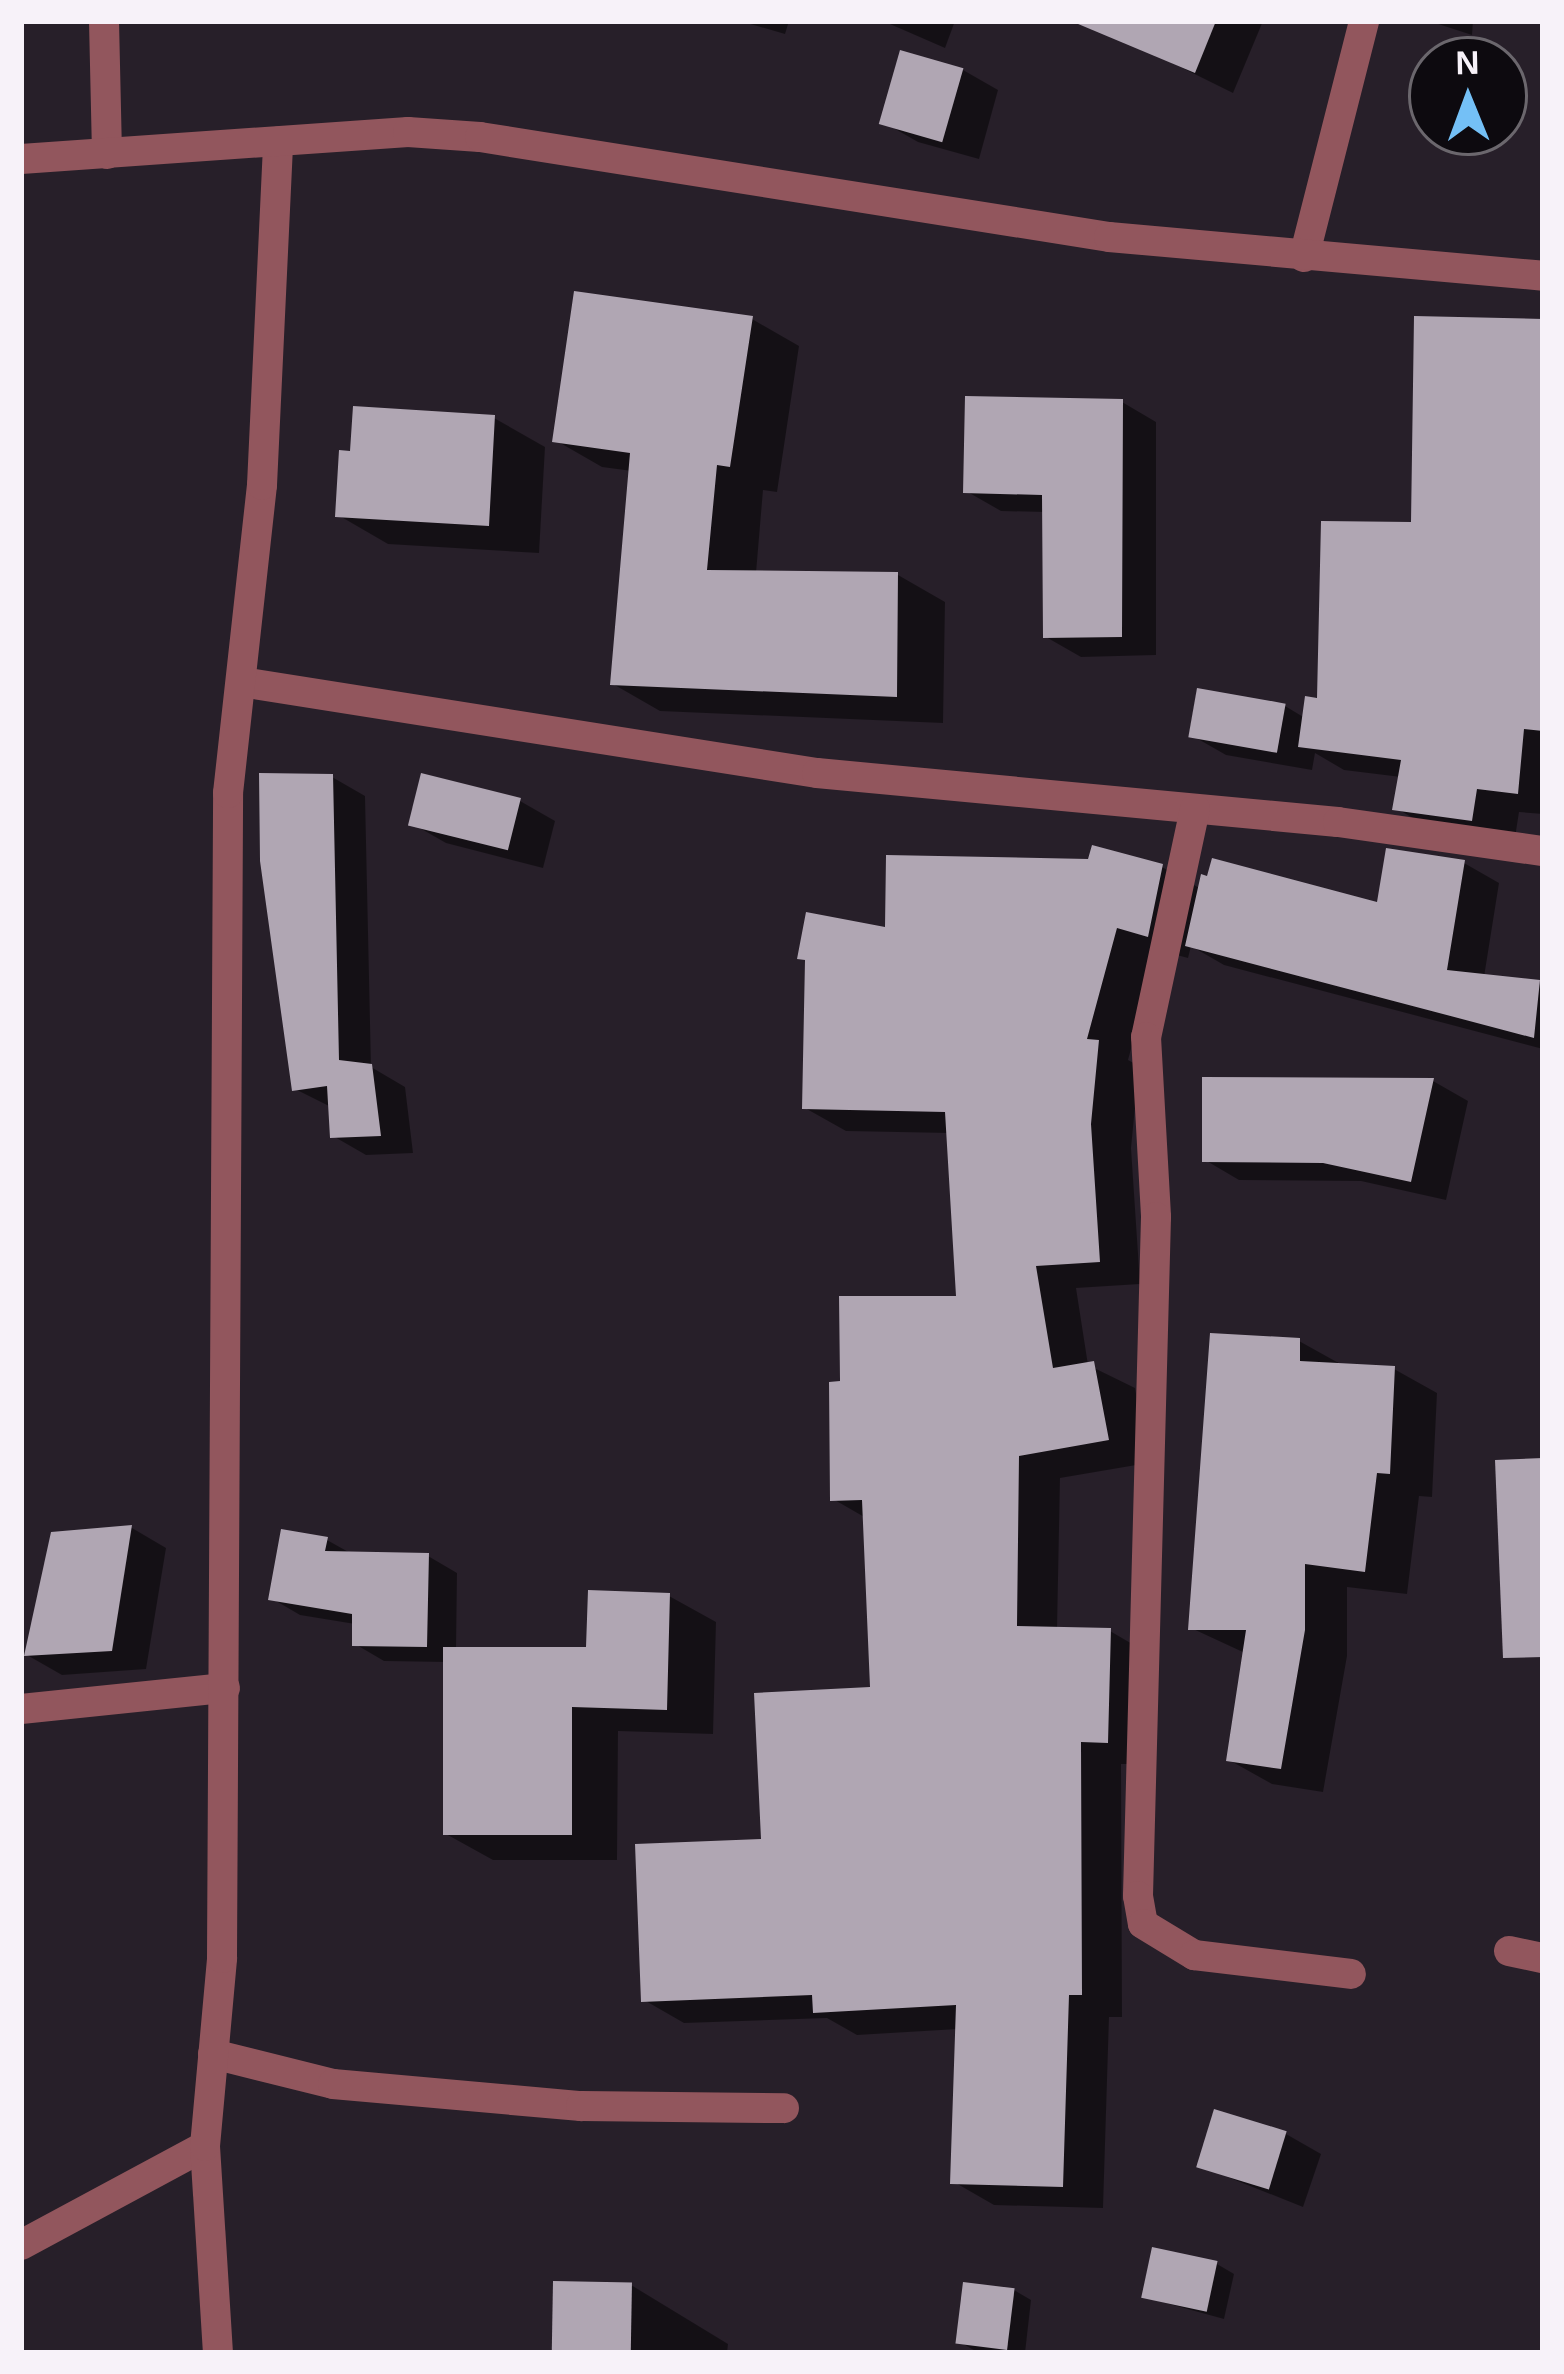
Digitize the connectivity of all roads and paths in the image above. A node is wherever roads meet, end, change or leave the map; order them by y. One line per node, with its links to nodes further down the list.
1 (104, 21): 4 (street)
2 (1364, 21): 6 (street)
3 (278, 141): 4 (street); 6 (street); 8 (street)
4 (107, 154): 5 (street)
5 (21, 159)
6 (1304, 257): 7 (street)
7 (1543, 276)
8 (241, 682): 9 (street); 11 (street)
9 (1196, 809): 10 (street); 15 (street)
10 (1543, 851)
11 (225, 1688): 12 (street); 16 (street)
12 (21, 1709)
13 (1509, 1951): 14 (street)
14 (1543, 1958)
15 (1351, 1974)
16 (213, 2054): 17 (street); 18 (street)
17 (784, 2108)
18 (205, 2146): 19 (street); 20 (street)
19 (21, 2245)
20 (218, 2353)

